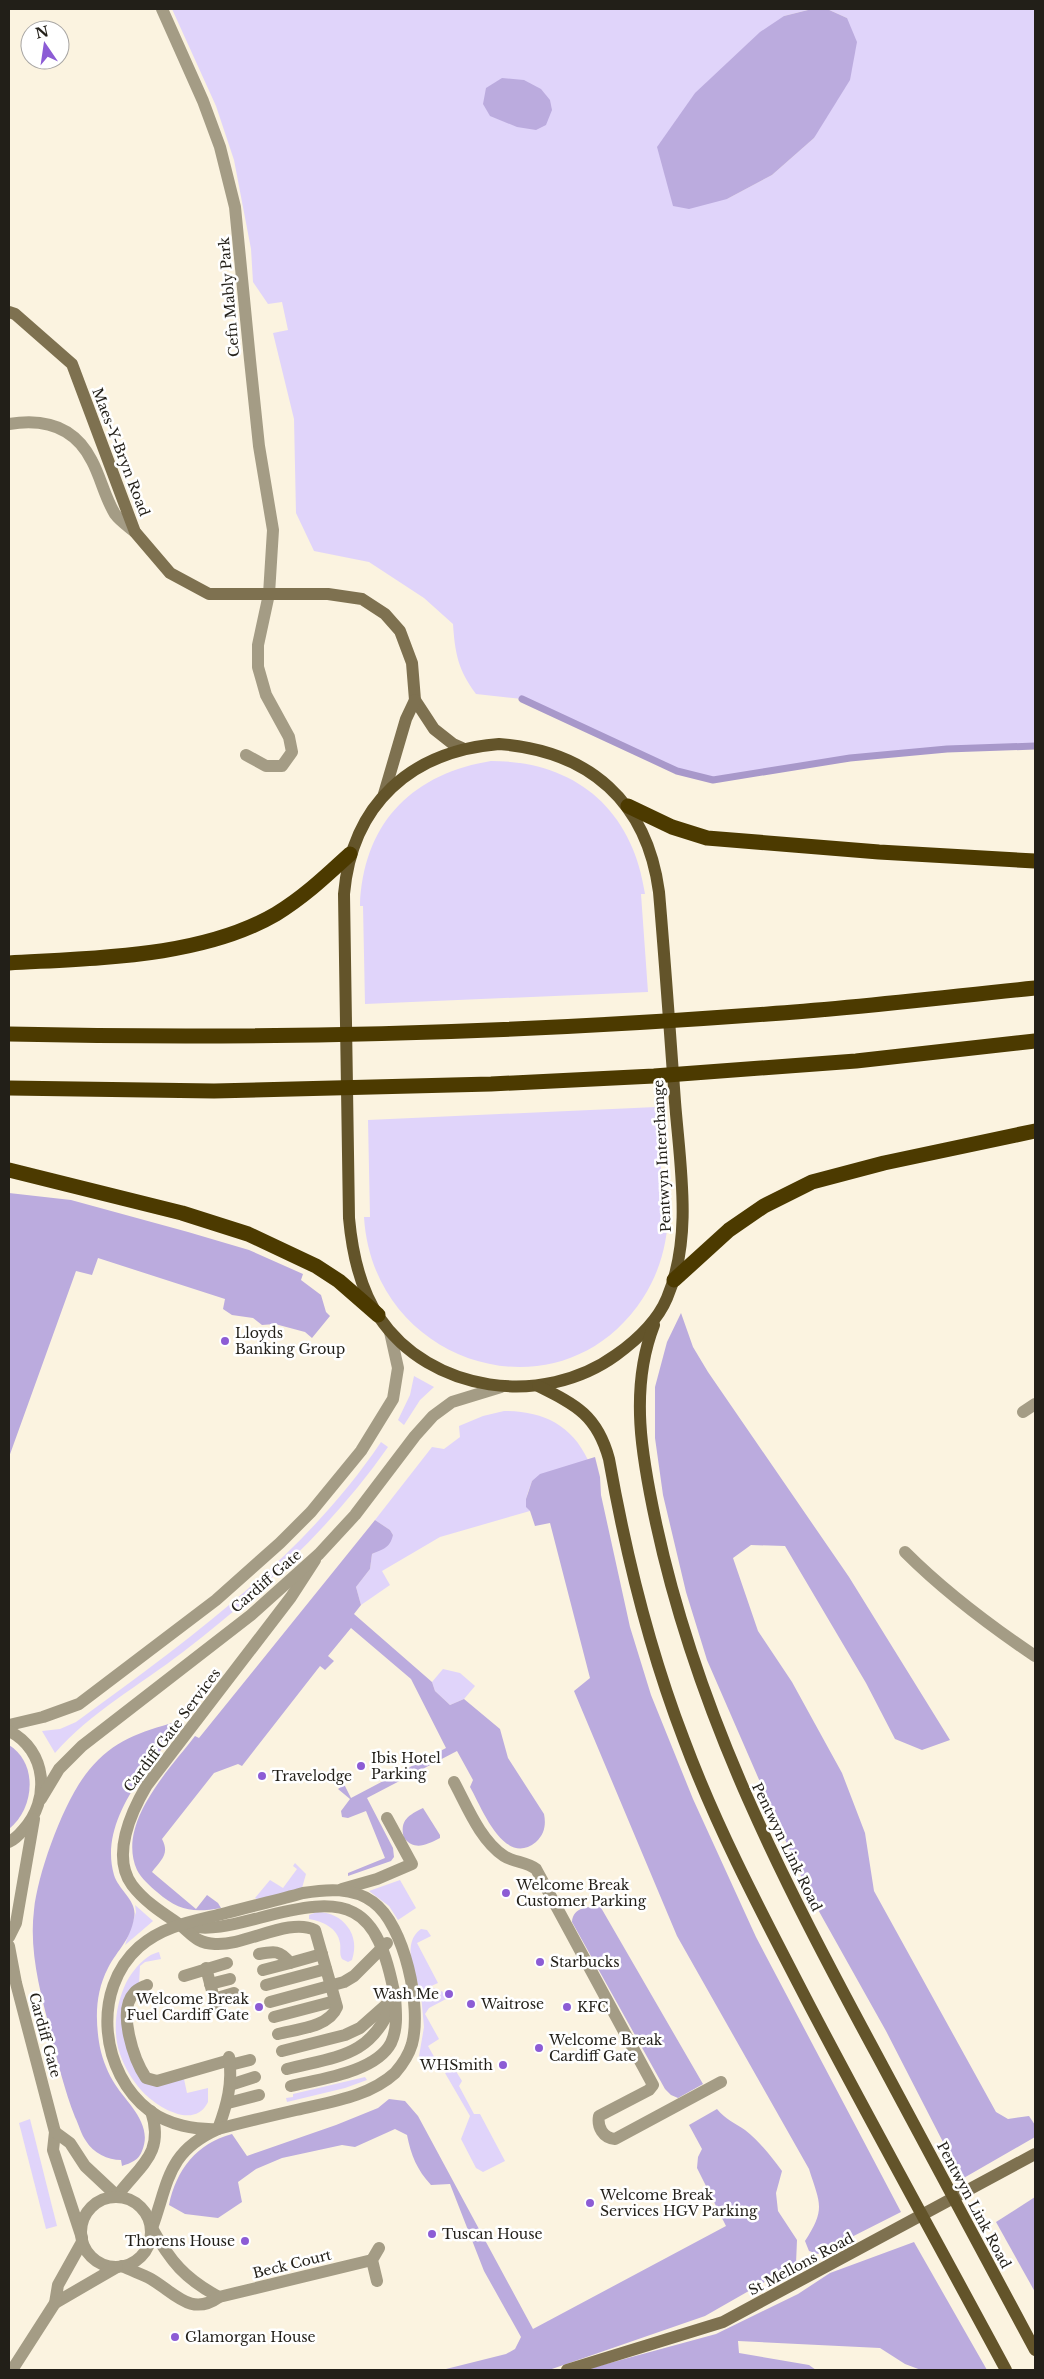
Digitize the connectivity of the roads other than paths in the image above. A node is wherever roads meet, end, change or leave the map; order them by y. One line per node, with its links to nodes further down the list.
1 (162, 9): 5 (street, Cefn Mably Park)
2 (9, 312): 4 (street, Maes-Y-Bryn Road)
3 (9, 424): 4 (street)
4 (135, 532): 5 (street, Maes-Y-Bryn Road)
5 (269, 594): 6 (street, Maes-Y-Bryn Road); 8 (street, Cefn Mably Park)
6 (415, 700): 7 (street, Maes-Y-Bryn Road); 9 (street, Maes-Y-Bryn Road)
7 (462, 748): 9 (main road, Pentwyn Interchange); 10 (main road, Pentwyn Interchange)
8 (246, 755)
9 (384, 794): 11 (main road, Pentwyn Interchange)
10 (628, 806): 12 (highway); 20 (main road, Pentwyn Interchange)
11 (350, 854): 13 (highway); 21 (main road, Pentwyn Interchange)
12 (1035, 860)
13 (9, 963)
14 (1035, 988): 15 (highway)
15 (9, 1034)
16 (1035, 1041): 17 (highway)
17 (9, 1088)
18 (1035, 1131): 20 (highway)
19 (9, 1170): 21 (highway)
20 (674, 1280): 22 (main road, Pentwyn Interchange)
21 (378, 1315): 23 (main road, Pentwyn Interchange)
22 (657, 1318): 25 (main road, Pentwyn Interchange); 86 (main road, Pentwyn Link Road)
23 (390, 1332): 24 (main road, Pentwyn Interchange); 31 (street, Cardiff Gate)
24 (504, 1386): 25 (main road, Pentwyn Interchange); 29 (street, Cardiff Gate)
25 (538, 1386): 89 (main road)
26 (1035, 1404): 27 (street)
27 (1023, 1412)
28 (906, 1552): 30 (street)
29 (319, 1554): 34 (street, Cardiff Gate); 39 (street, Cardiff Gate Services)
30 (1035, 1656)
31 (9, 1725)
32 (9, 1731): 34 (street, Cardiff Gate)
33 (454, 1782): 68 (street)
34 (41, 1799): 36 (street, Cardiff Gate)
35 (388, 1818): 38 (street)
36 (34, 1819): 37 (street, Cardiff Gate); 41 (street, Cardiff Gate)
37 (9, 1842)
38 (339, 1890): 39 (street); 40 (street)
39 (180, 1924): 43 (street); 45 (street, Cardiff Gate Services); 73 (street)
40 (397, 1935): 43 (street); 74 (street)
41 (9, 1937)
42 (9, 1946): 75 (street, Cardiff Gate)
43 (382, 1948): 56 (street); 58 (street)
44 (259, 1954): 47 (street)
45 (322, 1954): 47 (street); 49 (street, Cardiff Gate Services)
46 (227, 1963): 48 (street)
47 (290, 1963): 50 (street)
48 (206, 1968): 51 (street); 53 (street)
49 (326, 1969): 55 (street); 56 (street, Cardiff Gate Services)
50 (263, 1970)
51 (184, 1976)
52 (230, 1978): 53 (street)
53 (210, 1984): 57 (street)
54 (147, 1985): 65 (street)
55 (266, 1985)
56 (331, 1986): 59 (street, Cardiff Gate Services); 60 (street)
57 (234, 1994)
58 (395, 1997): 63 (street); 66 (street); 70 (street)
59 (335, 2001): 61 (street); 62 (street)
60 (270, 2002)
61 (274, 2017)
62 (278, 2034)
63 (282, 2051)
64 (250, 2060): 65 (street)
65 (230, 2061): 69 (street)
66 (287, 2069)
67 (255, 2077): 69 (street)
68 (720, 2082)
69 (230, 2085): 72 (street)
70 (291, 2086)
71 (259, 2094): 72 (street)
72 (228, 2103): 74 (street)
73 (151, 2111): 74 (street); 77 (street)
74 (218, 2129): 78 (street)
75 (55, 2132): 77 (street); 79 (street, Cardiff Gate)
76 (1035, 2154): 88 (street, St Mellons Road)
77 (117, 2196): 78 (street); 79 (street)
78 (152, 2228): 82 (street); 84 (street)
79 (82, 2240): 82 (street, Cardiff Gate); 85 (street)
80 (379, 2248): 81 (street)
81 (372, 2260): 83 (street); 84 (street, Beck Court)
82 (120, 2267): 84 (street, Beck Court); 85 (street)
83 (377, 2281)
84 (219, 2297)
85 (55, 2303): 87 (street)
86 (1035, 2350)
87 (12, 2370)
88 (567, 2370)
89 (1006, 2370)

